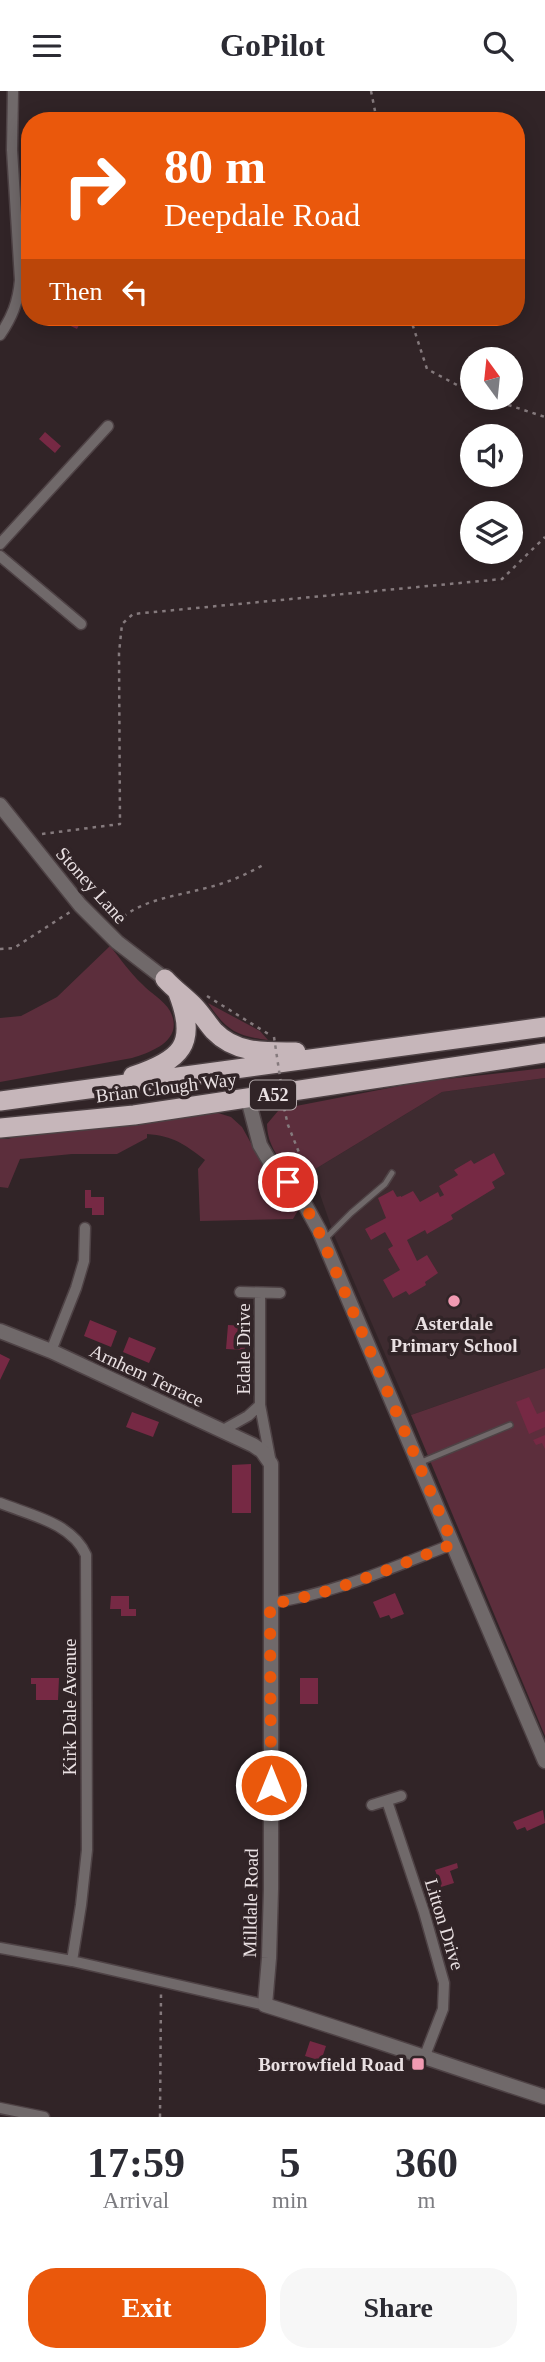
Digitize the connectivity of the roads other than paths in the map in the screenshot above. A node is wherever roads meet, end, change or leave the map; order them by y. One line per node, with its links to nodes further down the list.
1 (13, 91): 2 (street)
2 (0, 335)
3 (108, 426): 4 (street)
4 (0, 544)
5 (0, 556): 6 (street)
6 (82, 624)
7 (0, 805): 8 (street, Stoney Lane)
8 (172, 986): 10 (highway); 12 (highway)
9 (545, 1027): 10 (highway, Brian Clough Way / A52)
10 (426, 1043): 12 (highway, Brian Clough Way / A52)
11 (545, 1053): 13 (highway, Brian Clough Way / A52)
12 (89, 1091): 14 (highway, Brian Clough Way / A52)
13 (248, 1099): 15 (highway, Brian Clough Way / A52); 18 (street)
14 (0, 1101)
15 (0, 1128)
16 (392, 1173): 18 (lane)
17 (85, 1228): 23 (street)
18 (323, 1241): 28 (street)
19 (240, 1292): 20 (street, Edale Drive)
20 (260, 1293): 21 (street, Edale Drive); 24 (street, Edale Drive)
21 (280, 1293)
22 (0, 1331): 23 (street, Arnhem Terrace)
23 (51, 1351): 26 (street, Arnhem Terrace)
24 (260, 1405): 26 (street, Edale Drive); 27 (street, Edale Drive)
25 (510, 1425): 28 (lane)
26 (223, 1430): 27 (street, Arnhem Terrace)
27 (271, 1464): 31 (street, Milldale Road)
28 (419, 1464): 30 (street)
29 (0, 1503): 37 (street, Kirk Dale Avenue)
30 (453, 1544): 31 (street); 32 (street)
31 (270, 1604): 38 (street, Milldale Road)
32 (545, 1761)
33 (401, 1796): 34 (street)
34 (387, 1801): 35 (street); 39 (street, Litton Drive)
35 (372, 1805)
36 (0, 1948): 37 (street)
37 (72, 1961): 38 (street)
38 (265, 2005): 39 (street)
39 (424, 2058): 40 (street)
40 (545, 2097)
41 (0, 2108): 42 (street)
42 (44, 2117)

